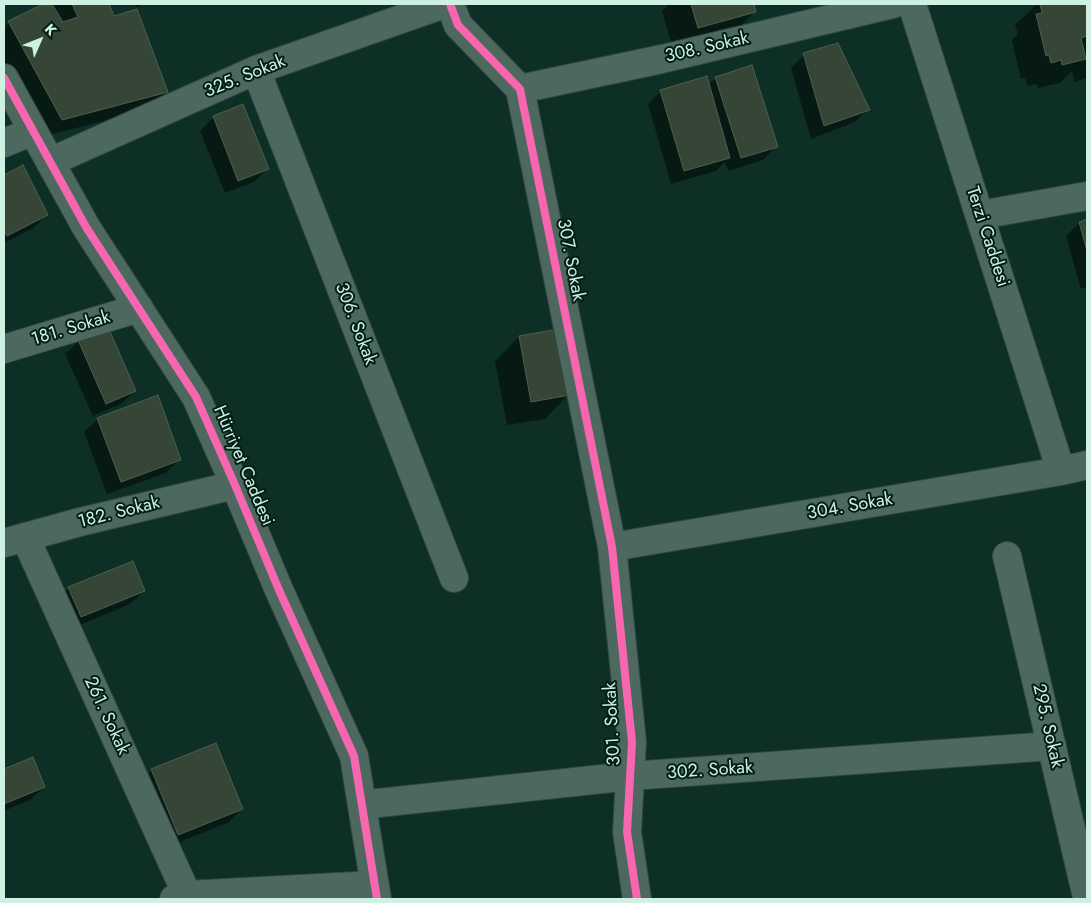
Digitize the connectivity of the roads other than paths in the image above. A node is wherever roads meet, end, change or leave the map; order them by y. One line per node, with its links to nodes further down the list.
1 (444, 4): 5 (street, 325. Sokak)
2 (450, 4): 7 (street)
3 (893, 4): 7 (street, 308. Sokak)
4 (912, 4): 12 (street, Terzi Caddesi)
5 (256, 70): 10 (street, 325. Sokak); 21 (street, 306. Sokak)
6 (4, 78): 8 (street, Hürriyet Caddesi)
7 (520, 89): 19 (street, 307. Sokak)
8 (33, 131): 9 (street); 10 (street, Hürriyet Caddesi)
9 (4, 143)
10 (50, 162): 13 (street, Hürriyet Caddesi)
11 (1087, 196): 12 (street)
12 (980, 215): 16 (street, Terzi Caddesi)
13 (139, 308): 14 (street, 181. Sokak); 17 (street, Hürriyet Caddesi)
14 (4, 349)
15 (1087, 465): 16 (street, 304. Sokak)
16 (1061, 471): 19 (street, 304. Sokak)
17 (235, 485): 18 (street, 182. Sokak); 25 (street, Hürriyet Caddesi)
18 (14, 540): 26 (street, 261. Sokak)
19 (612, 548): 23 (street, 301. Sokak)
20 (1007, 556): 22 (street, 295. Sokak)
21 (454, 578)
22 (1052, 746): 23 (street, 302. Sokak); 27 (street, 295. Sokak)
23 (630, 776): 24 (street, 302. Sokak); 28 (street, 301. Sokak)
24 (369, 804)
25 (376, 892): 26 (street)
26 (180, 897)
27 (1087, 897)
28 (637, 899)

